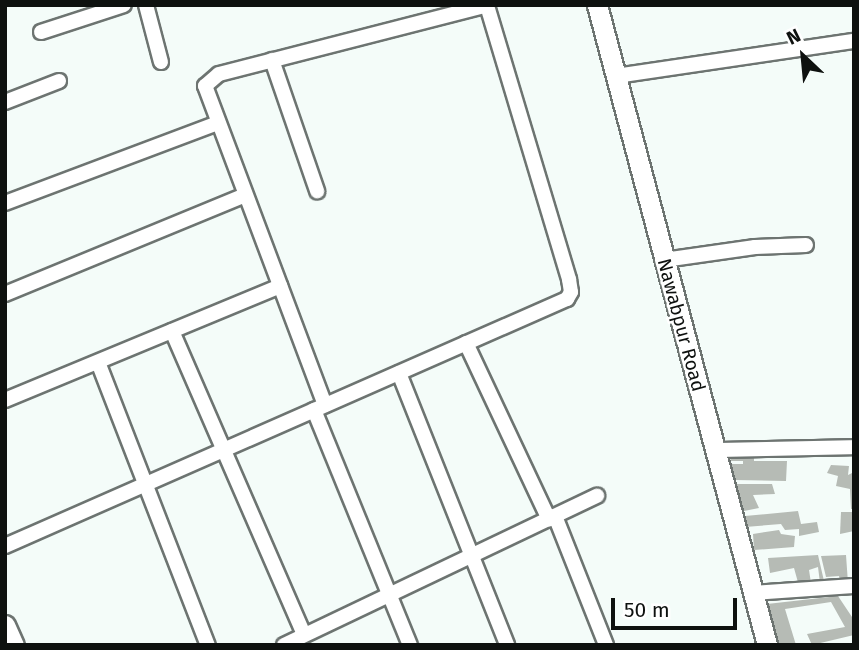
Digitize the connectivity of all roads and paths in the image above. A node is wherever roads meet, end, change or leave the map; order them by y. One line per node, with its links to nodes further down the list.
1 (124, 5): 5 (street)
2 (146, 5): 8 (street)
3 (487, 5): 7 (street); 21 (street)
4 (597, 5): 9 (street, Nawabpur Road)
5 (41, 32)
6 (854, 41): 9 (street)
7 (272, 60): 12 (street); 13 (street)
8 (161, 62)
9 (616, 76): 17 (street, Nawabpur Road)
10 (59, 81): 11 (street)
11 (5, 102)
12 (218, 123): 14 (street); 15 (street)
13 (317, 191)
14 (245, 195): 18 (street); 19 (street)
15 (5, 204)
16 (806, 245): 17 (street)
17 (664, 260): 28 (street, Nawabpur Road)
18 (280, 286): 20 (street); 25 (street)
19 (5, 294)
20 (172, 331): 22 (street); 27 (street)
21 (466, 343): 23 (street); 31 (street)
22 (97, 362): 24 (street); 29 (street)
23 (399, 373): 25 (street); 33 (street)
24 (5, 400)
25 (320, 408): 27 (street); 36 (street)
26 (854, 447): 28 (street)
27 (224, 450): 29 (street); 39 (street)
28 (714, 450): 35 (street, Nawabpur Road)
29 (145, 485): 32 (street); 41 (street)
30 (597, 496): 31 (street)
31 (552, 518): 33 (street); 45 (street)
32 (5, 546)
33 (472, 556): 36 (street); 44 (street)
34 (849, 587): 35 (street); 37 (street)
35 (752, 593): 46 (street, Nawabpur Road)
36 (390, 595): 39 (street); 43 (street)
37 (854, 601)
38 (5, 625): 40 (street)
39 (304, 635): 42 (street)
40 (14, 645)
41 (208, 645)
42 (284, 645)
43 (410, 645)
44 (507, 645)
45 (606, 645)
46 (767, 645)

